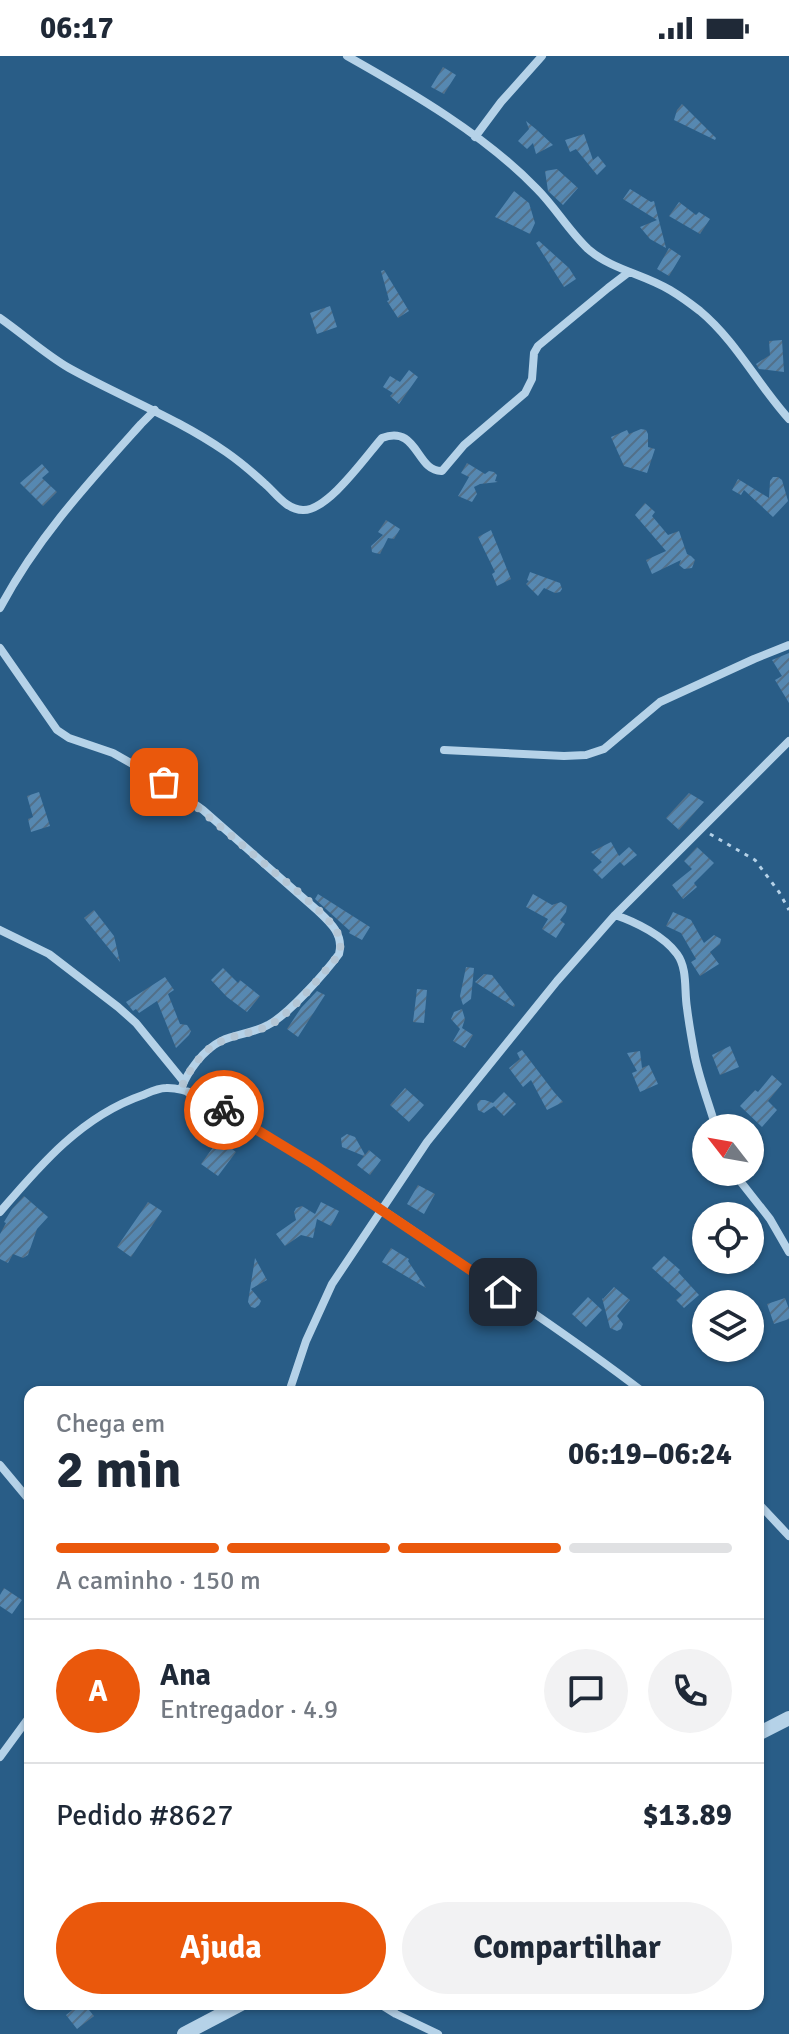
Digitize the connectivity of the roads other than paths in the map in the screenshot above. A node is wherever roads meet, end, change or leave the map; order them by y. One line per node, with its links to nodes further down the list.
1 (347, 56): 3 (street)
2 (542, 56): 3 (street)
3 (475, 137): 4 (street)
4 (629, 272): 6 (street); 7 (street)
5 (0, 318): 6 (street)
6 (155, 410): 8 (street)
7 (789, 419)
8 (0, 608)
9 (789, 645): 12 (street)
10 (0, 648): 15 (street)
11 (789, 741): 13 (street)
12 (444, 750)
13 (615, 915): 16 (street); 18 (street)
14 (0, 930): 15 (street)
15 (183, 1085): 18 (street); 19 (street)
16 (712, 1114)
17 (744, 1186): 20 (street)
18 (382, 1209): 21 (street); 22 (street)
19 (0, 1212)
20 (789, 1252)
21 (291, 1386)
22 (635, 1386)
23 (0, 1465): 24 (street)
24 (24, 1494)
25 (764, 1509): 26 (street)
26 (789, 1536)
27 (789, 1718): 29 (street)
28 (24, 1724): 30 (street)
29 (764, 1731)
30 (0, 1757)
31 (230, 2010): 33 (street)
32 (392, 2010): 34 (street)
33 (184, 2034)
34 (438, 2034)

